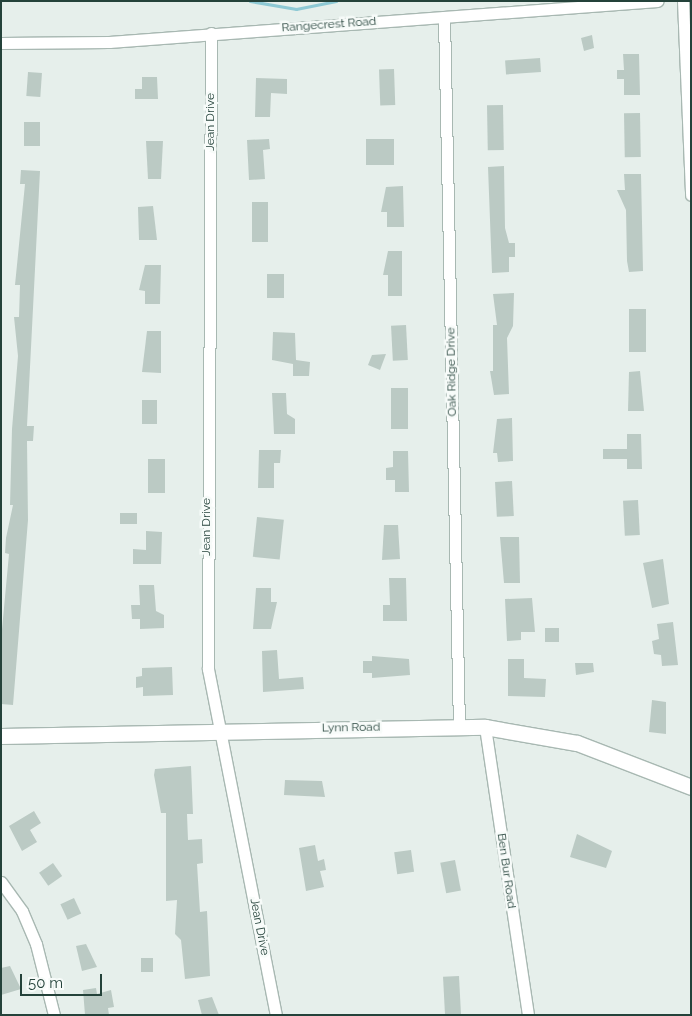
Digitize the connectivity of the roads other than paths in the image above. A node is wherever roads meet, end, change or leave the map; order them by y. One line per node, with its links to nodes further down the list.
1 (657, 1): 3 (street, Rangecrest Road)
2 (683, 1): 6 (street)
3 (444, 17): 4 (street, Rangecrest Road); 7 (street, Oak Ridge Drive)
4 (211, 33): 5 (street, Rangecrest Road); 9 (street, Jean Drive)
5 (1, 43)
6 (691, 195)
7 (459, 726): 8 (main road, Lynn Road); 9 (main road, Lynn Road)
8 (485, 727): 11 (main road, Lynn Road); 15 (street, Ben Bur Road)
9 (220, 731): 10 (main road, Lynn Road); 14 (street, Jean Drive)
10 (1, 736)
11 (691, 786)
12 (1, 882): 13 (street)
13 (54, 1015)
14 (276, 1015)
15 (528, 1015)

